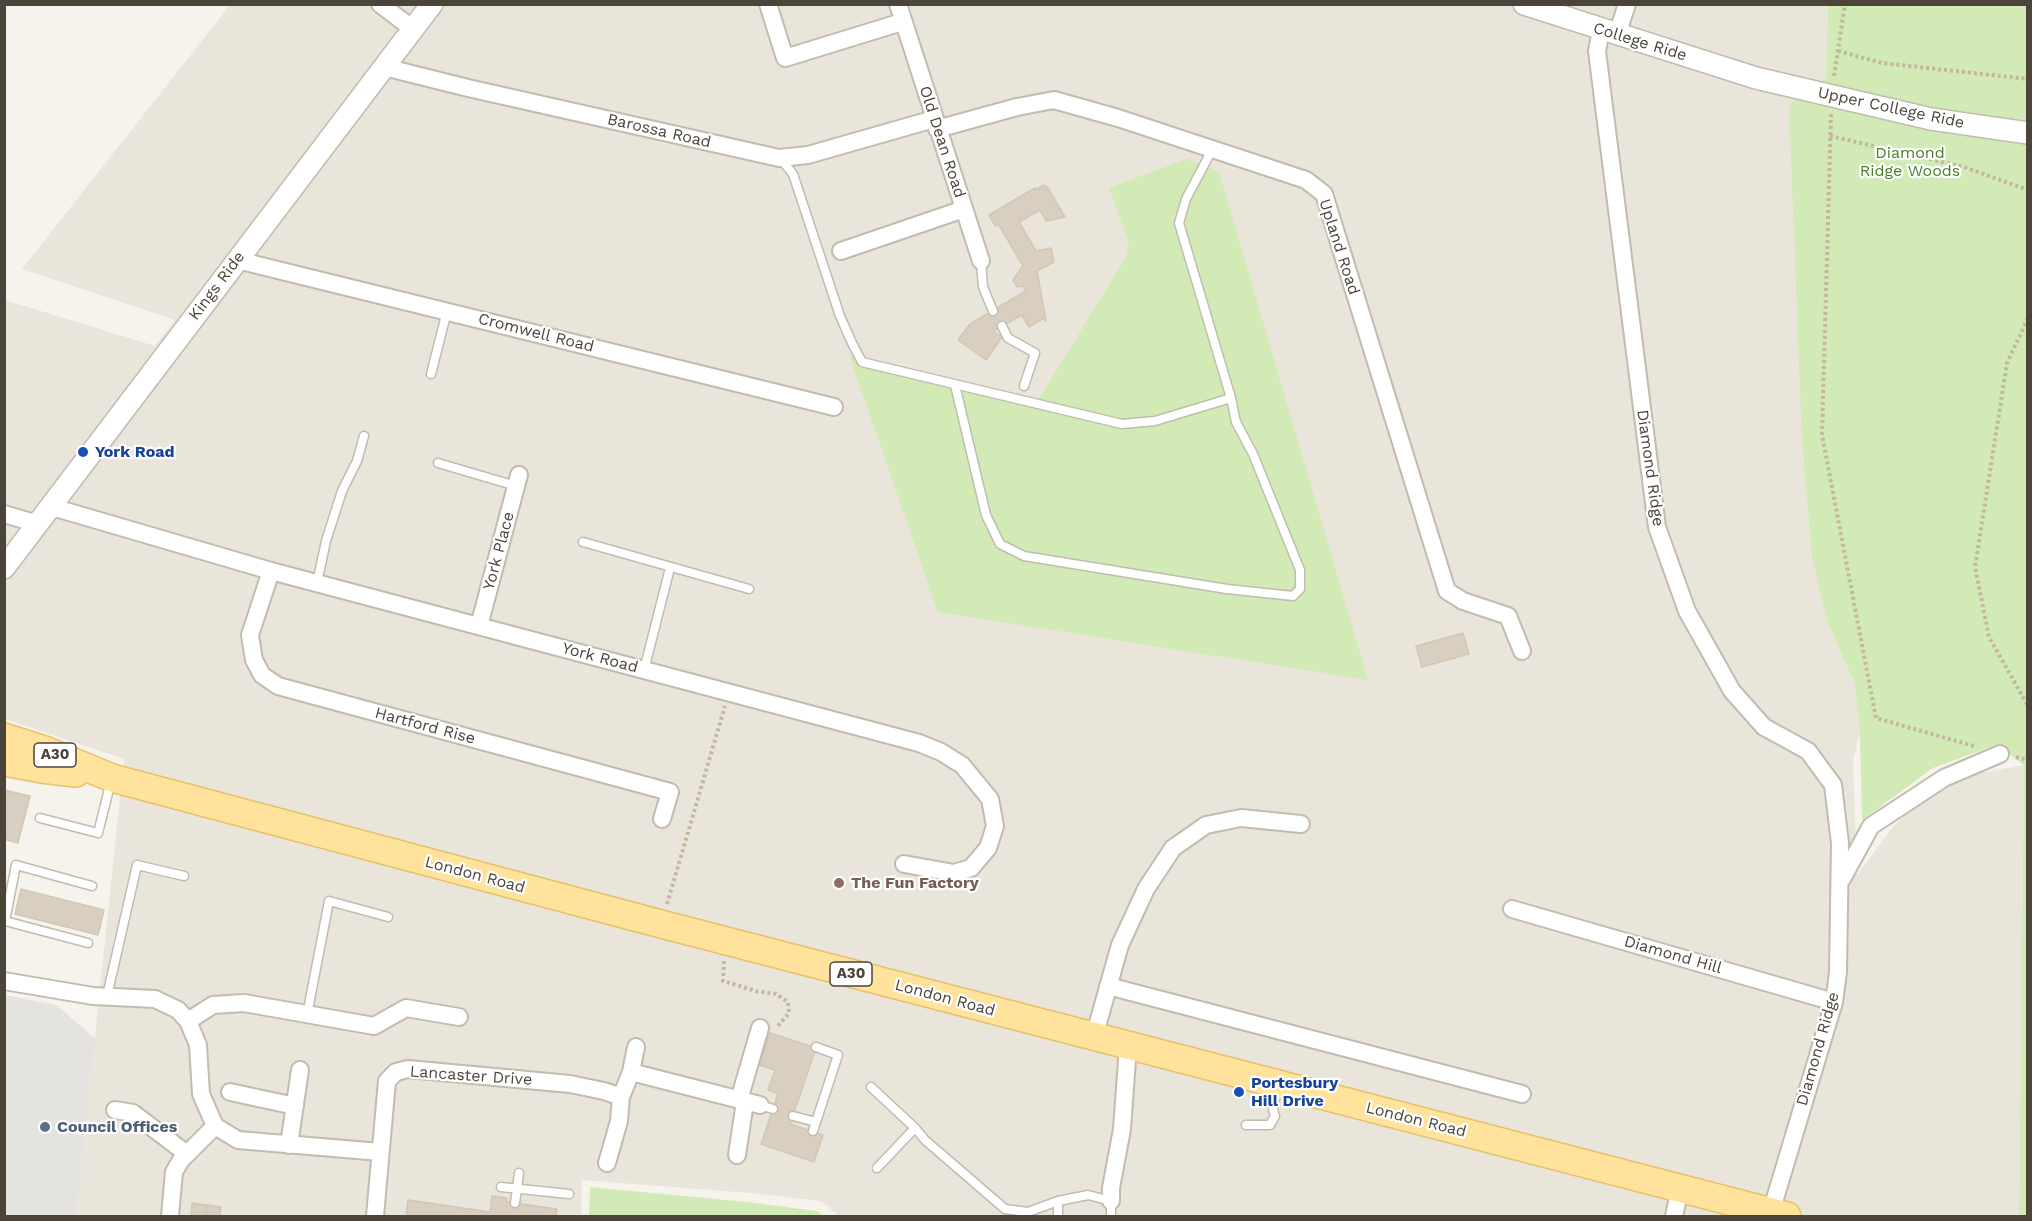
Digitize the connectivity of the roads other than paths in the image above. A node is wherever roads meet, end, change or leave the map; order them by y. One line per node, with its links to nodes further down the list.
1 (380, 4): 8 (street)
2 (432, 4): 8 (street, Kings Ride)
3 (768, 4): 7 (street)
4 (898, 4): 7 (street, Old Dean Road)
5 (1524, 4): 9 (street, College Ride)
6 (1627, 4): 9 (street, Diamond Ridge)
7 (902, 22): 12 (street, Old Dean Road)
8 (413, 29): 10 (street, Kings Ride)
9 (1609, 32): 11 (street, College Ride); 56 (street, Diamond Ridge)
10 (384, 66): 15 (street, Barossa Road); 18 (street, Kings Ride)
11 (1756, 78): 13 (street, Upper College Ride)
12 (935, 124): 14 (street, Upland Road); 15 (street, Barossa Road); 16 (street, Old Dean Road)
13 (2028, 134)
14 (1212, 150): 26 (lane); 41 (street, Upland Road)
15 (779, 158): 24 (lane)
16 (964, 208): 17 (street); 19 (street, Old Dean Road)
17 (841, 250)
18 (237, 260): 20 (street, Cromwell Road); 31 (street, Kings Ride)
19 (981, 261): 21 (lane)
20 (447, 311): 23 (lane); 27 (street, Cromwell Road)
21 (993, 311)
22 (1002, 327): 25 (lane)
23 (431, 374)
24 (955, 385): 26 (lane); 26 (lane)
25 (1024, 386)
26 (1231, 398)
27 (834, 407)
28 (364, 436): 38 (lane)
29 (438, 463): 30 (lane)
30 (517, 481): 42 (street, York Place)
31 (52, 507): 33 (street, Kings Ride); 37 (street, York Road)
32 (4, 514): 33 (street)
33 (38, 524): 35 (street, Kings Ride)
34 (583, 542): 36 (lane)
35 (4, 568)
36 (670, 568): 39 (lane); 44 (lane)
37 (271, 571): 38 (street, York Road); 50 (street, Hartford Rise)
38 (317, 583): 42 (street, York Road)
39 (749, 589)
40 (1504, 598): 41 (street)
41 (1508, 616): 43 (street)
42 (479, 626): 44 (street, York Road)
43 (1522, 651)
44 (644, 670): 53 (street, York Road)
45 (4, 737): 48 (main road, London Road / A30)
46 (2000, 754): 56 (street, Diamond Ridge)
47 (4, 762): 48 (main road, London Road / A30)
48 (108, 777): 49 (lane); 69 (main road, London Road / A30)
49 (40, 818)
50 (662, 819)
51 (1301, 824): 62 (street)
52 (4, 862): 54 (lane)
53 (904, 864)
54 (15, 865): 57 (lane); 60 (lane)
55 (184, 876): 63 (lane)
56 (1840, 882): 64 (street, Diamond Ridge)
57 (92, 886)
58 (1512, 909): 64 (street, Diamond Hill)
59 (388, 917): 65 (lane)
60 (88, 943)
61 (4, 981): 63 (street)
62 (1108, 986): 69 (street); 78 (street)
63 (107, 996): 67 (street)
64 (1834, 1002): 101 (street, Diamond Ridge)
65 (307, 1015): 66 (street); 67 (street)
66 (459, 1017)
67 (188, 1021): 85 (street)
68 (760, 1028): 80 (street)
69 (1094, 1037): 70 (main road, London Road / A30)
70 (1128, 1046): 75 (main road, London Road / A30); 100 (street)
71 (636, 1047): 74 (street)
72 (816, 1047): 83 (lane)
73 (300, 1070): 81 (street)
74 (632, 1072): 79 (street); 80 (street)
75 (1277, 1085): 84 (lane); 96 (main road, London Road / A30)
76 (872, 1087): 86 (lane)
77 (230, 1092): 81 (street)
78 (1521, 1094)
79 (621, 1097): 88 (street, Lancaster Drive); 91 (street)
80 (754, 1104): 90 (street)
81 (295, 1106): 87 (street)
82 (115, 1110): 89 (street)
83 (793, 1116)
84 (1246, 1125)
85 (215, 1126): 87 (street); 89 (street)
86 (915, 1128): 92 (lane); 98 (lane)
87 (289, 1145): 88 (street)
88 (380, 1152): 103 (street, Lancaster Drive)
89 (187, 1154): 102 (street)
90 (737, 1155)
91 (607, 1163)
92 (877, 1168)
93 (519, 1173): 95 (lane)
94 (501, 1187): 95 (lane)
95 (517, 1189): 97 (lane); 99 (lane)
96 (1680, 1190): 101 (main road, London Road / A30); 105 (street)
97 (569, 1194)
98 (1058, 1201): 100 (lane); 104 (lane)
99 (515, 1203)
100 (1111, 1209)
101 (1779, 1214)
102 (170, 1216)
103 (375, 1216)
104 (1058, 1216)
105 (1674, 1216)

